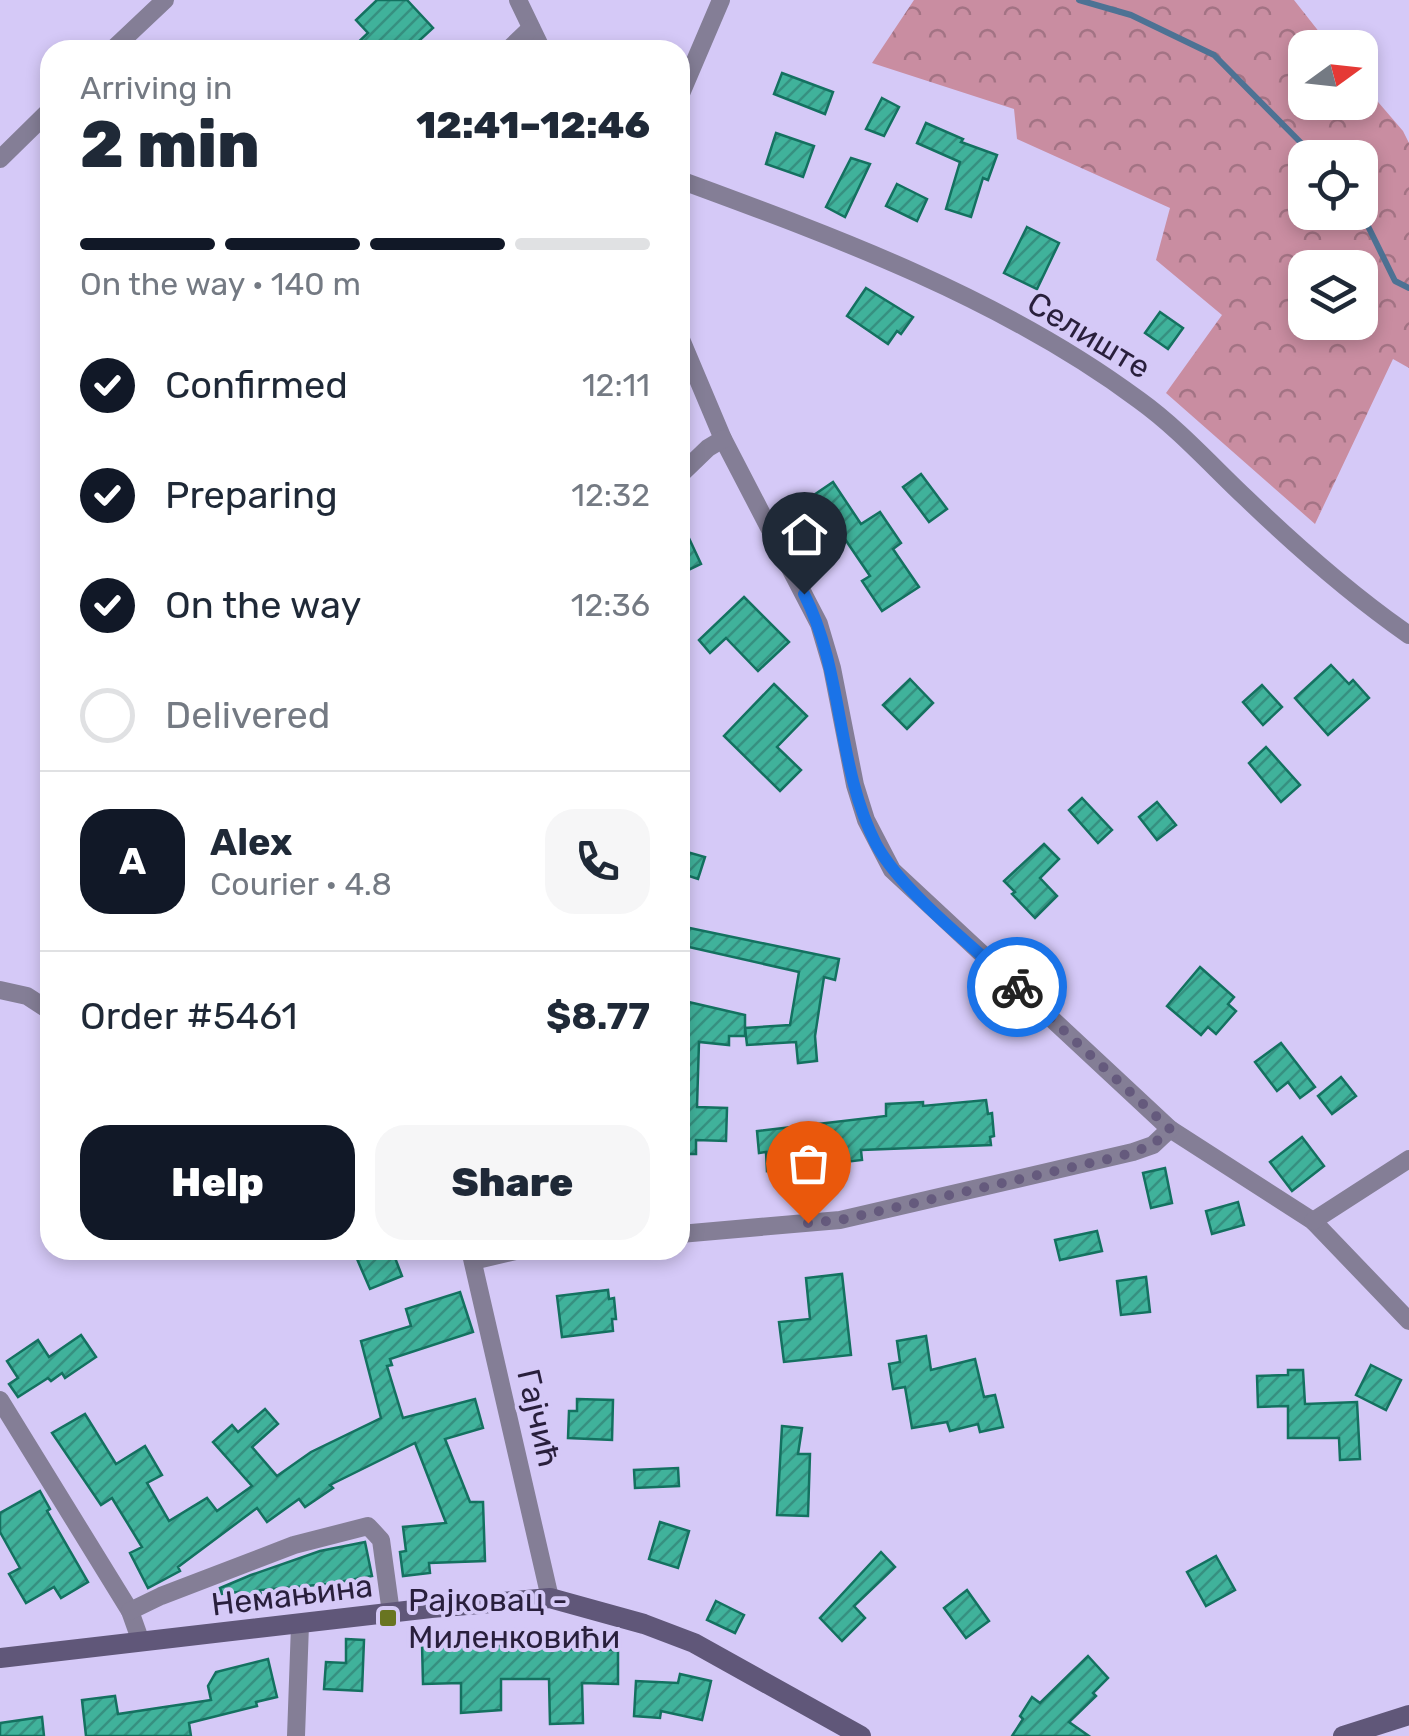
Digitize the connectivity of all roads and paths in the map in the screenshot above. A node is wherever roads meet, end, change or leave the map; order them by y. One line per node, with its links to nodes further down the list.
1 (165, 0): 5 (street)
2 (518, 0): 4 (street)
3 (721, 0): 8 (street)
4 (531, 28): 6 (street); 7 (street)
5 (123, 40)
6 (518, 40)
7 (537, 40)
8 (690, 73)
9 (40, 120): 10 (street)
10 (0, 159)
11 (690, 184): 15 (street, Селиште)
12 (690, 360): 13 (street)
13 (724, 440): 14 (street); 18 (street)
14 (690, 465)
15 (1409, 635)
16 (0, 990): 17 (street)
17 (40, 1004)
18 (1170, 1129): 20 (street); 21 (street)
19 (1409, 1159): 20 (street)
20 (1313, 1220): 23 (street)
21 (690, 1233)
22 (472, 1260): 25 (street, Гајчић)
23 (1409, 1320)
24 (0, 1400): 26 (street)
25 (550, 1598): 27 (street, Немањина); 33 (street, Немањина)
26 (130, 1611): 27 (street); 29 (street)
27 (391, 1613): 28 (street, Немањина)
28 (300, 1625): 29 (street, Немањина); 32 (street)
29 (141, 1642): 30 (street, Немањина)
30 (0, 1658)
31 (1409, 1715): 34 (street)
32 (296, 1736)
33 (861, 1736)
34 (1343, 1736)

